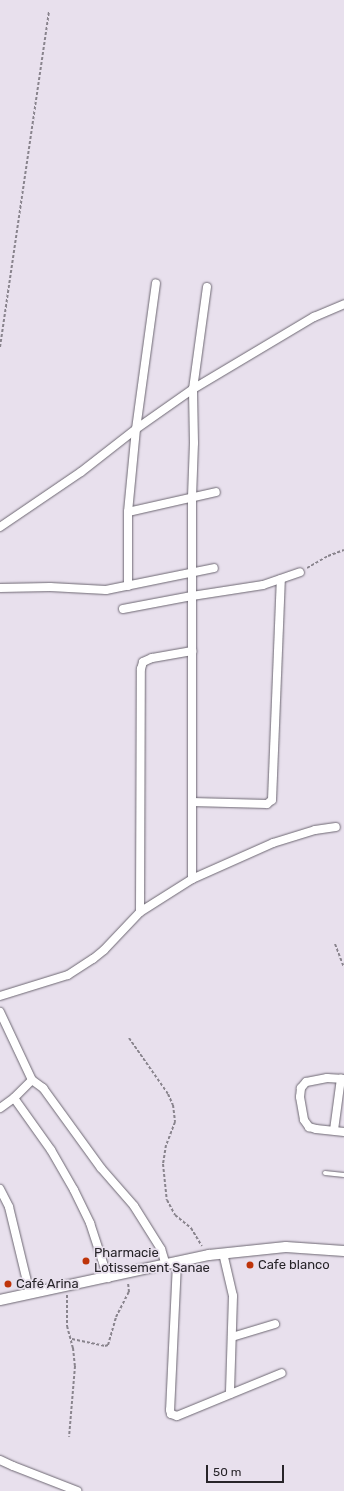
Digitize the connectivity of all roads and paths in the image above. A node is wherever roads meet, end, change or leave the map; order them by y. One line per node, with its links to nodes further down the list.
1 (49, 12): 5 (path)
2 (156, 283): 7 (street)
3 (207, 287): 6 (street)
4 (344, 304): 6 (street)
5 (0, 347)
6 (193, 389): 7 (street); 9 (street)
7 (136, 429): 10 (street); 11 (street)
8 (216, 492): 9 (street)
9 (192, 497): 10 (street); 14 (street)
10 (128, 512): 17 (street)
11 (0, 526)
12 (344, 550): 15 (path)
13 (214, 568): 14 (street)
14 (192, 572): 17 (street); 19 (street)
15 (300, 572): 16 (street)
16 (281, 579): 19 (street); 22 (street)
17 (128, 586): 18 (street)
18 (0, 588)
19 (192, 596): 20 (street); 21 (street)
20 (123, 609)
21 (192, 651): 22 (street); 25 (street)
22 (192, 802): 24 (street)
23 (336, 826): 24 (street)
24 (192, 879): 25 (street)
25 (140, 912): 28 (street)
26 (335, 944): 27 (path)
27 (344, 967)
28 (0, 996)
29 (0, 1012): 30 (street)
30 (3, 1026): 33 (street)
31 (129, 1038): 43 (path)
32 (343, 1078): 36 (street); 36 (street)
33 (32, 1080): 34 (street); 45 (street)
34 (14, 1098): 35 (street); 47 (street)
35 (0, 1108)
36 (334, 1130): 37 (street)
37 (344, 1132)
38 (325, 1173): 39 (lane)
39 (344, 1176)
40 (0, 1189): 49 (street)
41 (344, 1251): 42 (street)
42 (223, 1253): 43 (street); 52 (street)
43 (209, 1255): 44 (street)
44 (177, 1263): 45 (street); 55 (street)
45 (166, 1265): 46 (street)
46 (127, 1274): 47 (street); 53 (path)
47 (108, 1278): 48 (street)
48 (68, 1286): 49 (street); 53 (path)
49 (30, 1294): 50 (street)
50 (0, 1300)
51 (275, 1324): 52 (street)
52 (232, 1337): 55 (street)
53 (71, 1339): 56 (path)
54 (282, 1373): 55 (street)
55 (230, 1394)
56 (69, 1437)
57 (0, 1460): 58 (street)
58 (77, 1491)

